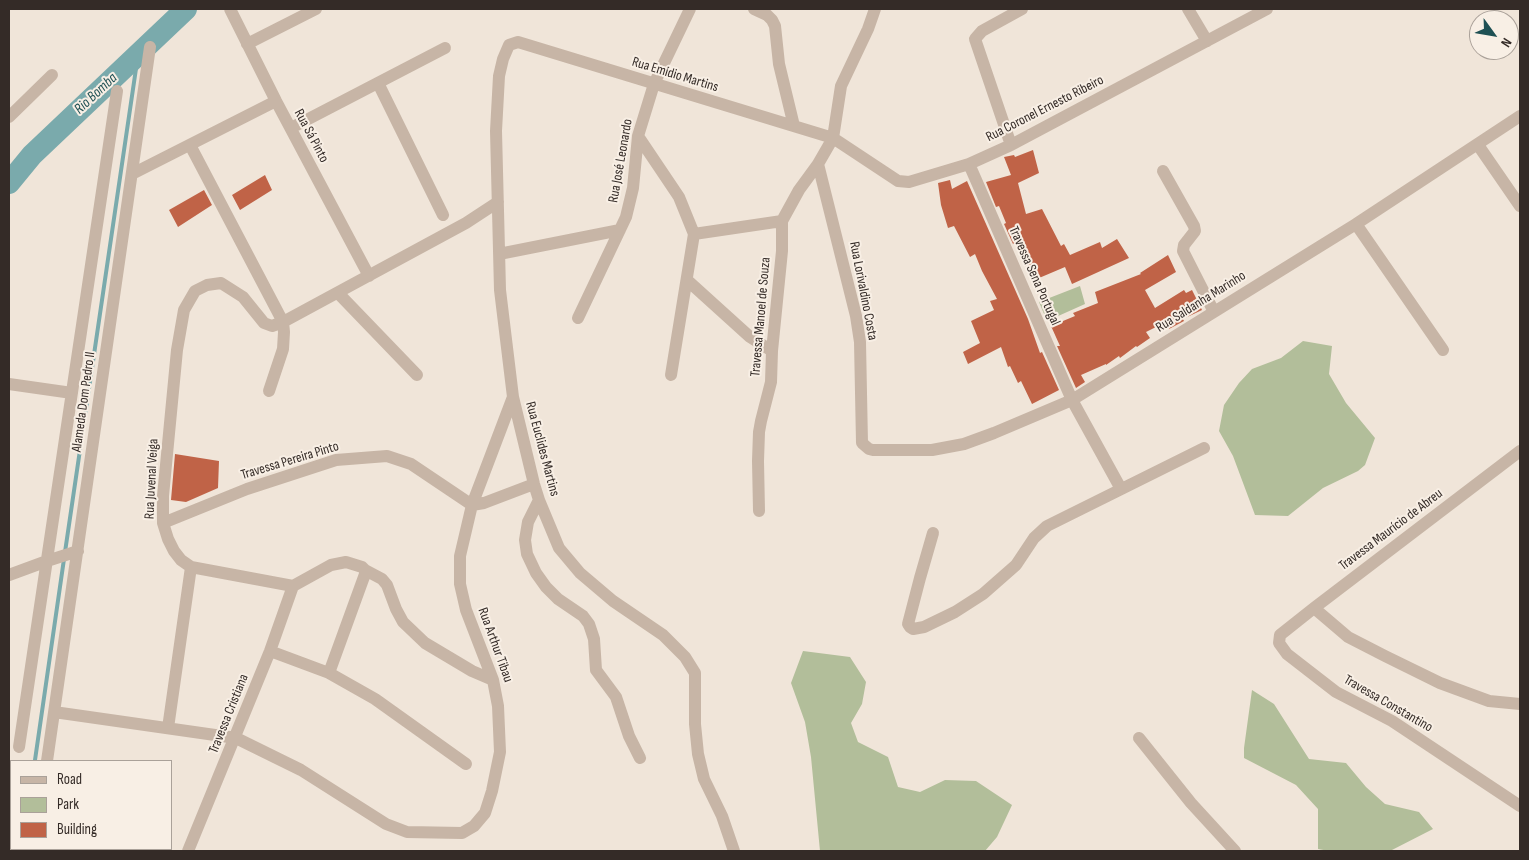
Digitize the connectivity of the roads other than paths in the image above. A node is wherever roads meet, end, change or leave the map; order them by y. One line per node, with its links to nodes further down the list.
1 (230, 9): 10 (street, Rua Sá Pinto)
2 (316, 9): 10 (street)
3 (690, 9): 16 (street, Rua José Leonardo)
4 (754, 9): 21 (street)
5 (875, 9): 24 (street)
6 (1022, 9): 25 (street)
7 (1188, 9): 9 (street)
8 (1267, 9): 9 (street, Rua Coronel Ernesto Ribeiro)
9 (1207, 41): 25 (street, Rua Coronel Ernesto Ribeiro)
10 (248, 44): 18 (street, Rua Sá Pinto)
11 (509, 45): 16 (street, Rua Emídio Martins); 32 (street, Rua Euclides Martins)
12 (150, 47): 31 (street, Alameda Dom Pedro II)
13 (445, 48): 15 (street)
14 (52, 74): 20 (street)
15 (378, 83): 22 (street); 34 (street)
16 (654, 84): 21 (street, Rua Emídio Martins); 23 (street, Rua José Leonardo)
17 (117, 91): 52 (street, Alameda Dom Pedro II)
18 (276, 101): 22 (street, Rua Sá Pinto); 27 (street)
19 (1520, 116): 26 (street, Rua Saldanha Marinho)
20 (9, 117)
21 (794, 126): 24 (street, Rua Emídio Martins)
22 (291, 128): 40 (street, Rua Sá Pinto)
23 (638, 136): 37 (street, Rua José Leonardo); 38 (street)
24 (833, 138): 28 (street, Travessa Manoel de Souza); 29 (street, Rua Coronel Ernesto Ribeiro)
25 (1010, 144): 29 (street, Rua Coronel Ernesto Ribeiro)
26 (1478, 145): 33 (street); 36 (street, Rua Saldanha Marinho)
27 (190, 146): 31 (street); 45 (street)
28 (818, 164): 35 (street, Travessa Manoel de Souza); 56 (street, Rua Lorivaldino Costa)
29 (968, 164): 54 (street, Travessa Sena Portugal)
30 (1163, 171): 43 (street)
31 (132, 174): 65 (street, Alameda Dom Pedro II)
32 (498, 202): 39 (street, Rua Euclides Martins); 40 (street)
33 (1520, 206)
34 (443, 215)
35 (782, 221): 38 (street); 47 (street, Travessa Manoel de Souza)
36 (1356, 224): 43 (street, Rua Saldanha Marinho); 46 (street)
37 (620, 230): 39 (street); 44 (street, Rua José Leonardo)
38 (694, 234): 41 (street)
39 (499, 254): 53 (street, Rua Euclides Martins)
40 (369, 276): 42 (street)
41 (687, 280): 47 (street); 49 (street)
42 (338, 293): 45 (street); 48 (street)
43 (1214, 312): 54 (street, Rua Saldanha Marinho)
44 (578, 318)
45 (283, 322): 51 (street); 63 (street, Rua Juvenal Veiga)
46 (1443, 350)
47 (772, 352): 62 (street, Travessa Manoel de Souza)
48 (417, 375)
49 (671, 375)
50 (9, 384): 52 (street)
51 (269, 391)
52 (72, 393): 66 (street, Alameda Dom Pedro II)
53 (513, 397): 58 (street, Rua Euclides Martins); 61 (street, Rua Arthur Tibau)
54 (1072, 400): 56 (street, Rua Saldanha Marinho); 59 (street, Travessa Sena Portugal)
55 (1204, 448): 59 (street)
56 (873, 450)
57 (1520, 451): 71 (street, Travessa Maurício de Abreu)
58 (534, 484): 60 (street, Rua Euclides Martins); 61 (street)
59 (1121, 488): 64 (street)
60 (539, 500): 82 (street); 87 (street, Rua Euclides Martins)
61 (472, 505): 63 (street, Travessa Pereira Pinto); 75 (street, Rua Arthur Tibau)
62 (759, 511)
63 (163, 523): 67 (street, Rua Juvenal Veiga)
64 (933, 533)
65 (75, 552): 66 (street); 77 (street, Alameda Dom Pedro II)
66 (52, 559): 69 (street); 81 (street, Alameda Dom Pedro II)
67 (190, 567): 70 (street); 78 (street)
68 (365, 570): 70 (street); 74 (street); 75 (street)
69 (9, 576)
70 (293, 586): 73 (street, Travessa Cristiana)
71 (1314, 608): 72 (street, Travessa Maurício de Abreu); 76 (street)
72 (1280, 635): 85 (street, Travessa Constantino)
73 (270, 651): 74 (street); 79 (street, Travessa Cristiana)
74 (329, 673): 84 (street)
75 (493, 680): 79 (street, Rua Arthur Tibau)
76 (1520, 704)
77 (54, 712): 78 (street, Rua Arthur Tibau); 83 (street, Alameda Dom Pedro II)
78 (168, 728): 79 (street, Rua Arthur Tibau)
79 (236, 738): 86 (street, Travessa Cristiana)
80 (1139, 738): 88 (street)
81 (19, 747)
82 (640, 758)
83 (47, 760)
84 (466, 764)
85 (1520, 806)
86 (188, 851)
87 (734, 851)
88 (1235, 851)

